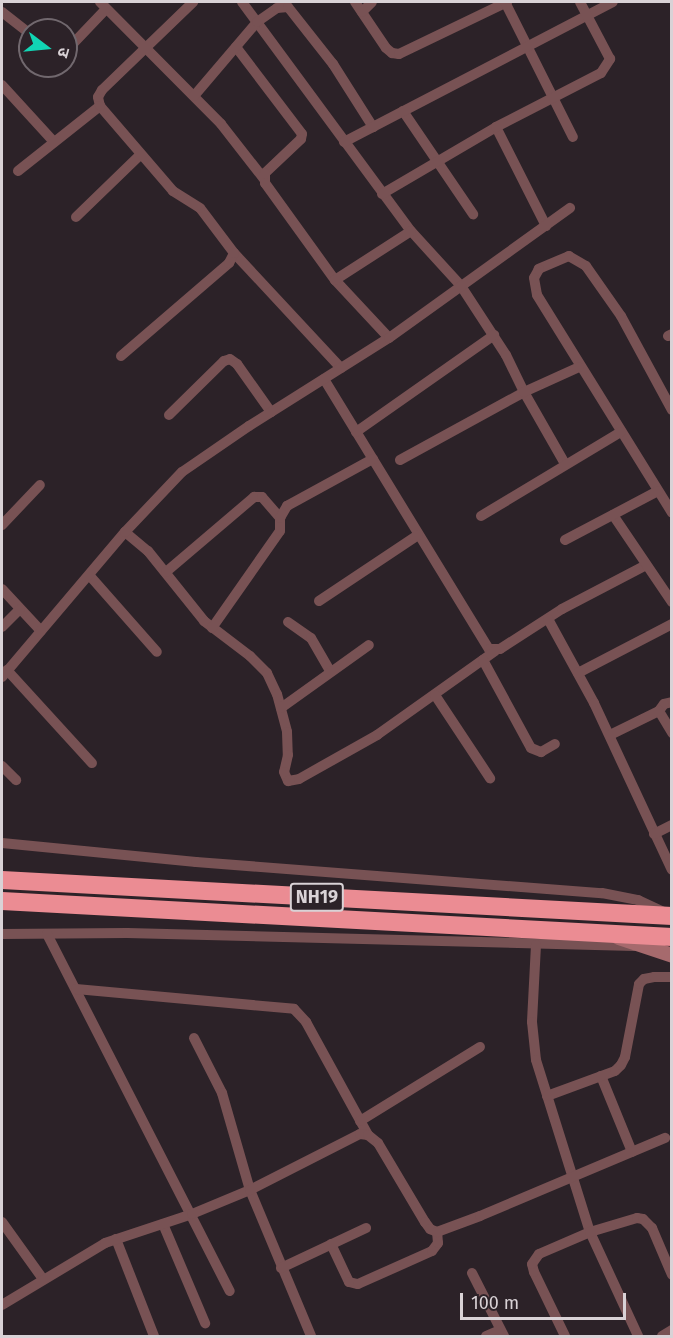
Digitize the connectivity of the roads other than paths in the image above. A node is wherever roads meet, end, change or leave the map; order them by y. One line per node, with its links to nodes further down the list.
1 (193, 2): 17 (street)
2 (242, 2): 12 (street)
3 (355, 2): 10 (street)
4 (372, 2): 10 (street)
5 (506, 2): 10 (street); 16 (street)
6 (580, 2): 11 (street)
7 (613, 2): 11 (street)
8 (102, 3): 14 (street); 17 (street)
9 (2, 12): 13 (street)
10 (362, 12)
11 (587, 14): 16 (street); 20 (street)
12 (257, 22): 15 (street); 23 (street); 26 (street)
13 (18, 25)
14 (78, 35)
15 (236, 46): 19 (street); 31 (street)
16 (528, 47): 20 (street); 22 (street)
17 (146, 49): 19 (street); 21 (street)
18 (2, 85): 27 (street)
19 (194, 96): 31 (street)
20 (554, 99): 24 (street); 25 (street)
21 (100, 106): 27 (street); 28 (street)
22 (403, 111): 23 (street); 29 (street)
23 (373, 127): 26 (street)
24 (496, 127): 29 (street); 36 (street)
25 (573, 137)
26 (344, 141): 32 (street)
27 (54, 142): 30 (street)
28 (140, 155): 35 (street); 38 (street)
29 (438, 159): 32 (street); 34 (street)
30 (18, 171)
31 (264, 179): 39 (street)
32 (382, 194): 37 (street)
33 (570, 208): 36 (street)
34 (473, 214)
35 (76, 217)
36 (546, 226): 40 (street)
37 (411, 231): 39 (street); 40 (street)
38 (234, 253): 43 (street); 45 (street)
39 (335, 280): 42 (street)
40 (461, 286): 41 (street); 42 (street)
41 (494, 335): 47 (street); 51 (street)
42 (389, 338): 45 (street)
43 (121, 356)
44 (579, 367): 47 (street); 48 (street); 52 (street)
45 (341, 368): 46 (street)
46 (324, 379): 49 (street); 51 (street)
47 (524, 392): 54 (street); 55 (street)
48 (672, 410)
49 (271, 412): 50 (street); 63 (street)
50 (169, 415)
51 (356, 432): 53 (street)
52 (621, 432): 55 (street); 57 (street)
53 (373, 459): 61 (street); 64 (street)
54 (400, 460)
55 (565, 464): 60 (street)
56 (40, 485): 62 (street)
57 (658, 491): 58 (street); 59 (street)
58 (672, 513)
59 (613, 515): 65 (street); 66 (street)
60 (480, 516)
61 (280, 518): 67 (street); 77 (street)
62 (2, 525)
63 (125, 532): 67 (street); 68 (street)
64 (418, 535): 70 (street); 80 (street)
65 (565, 540)
66 (646, 565): 71 (street); 73 (street)
67 (166, 572): 77 (street)
68 (90, 576): 78 (street); 81 (street)
69 (2, 589): 72 (street)
70 (319, 602)
71 (672, 602)
72 (20, 609): 76 (street); 78 (street)
73 (548, 619): 80 (street); 84 (street)
74 (288, 622): 83 (street)
75 (672, 624): 84 (street)
76 (2, 627)
77 (212, 628): 88 (street)
78 (41, 631): 85 (street)
79 (369, 645): 83 (street)
80 (495, 651): 82 (street)
81 (157, 652)
82 (483, 660): 86 (street); 92 (street)
83 (331, 672): 88 (street)
84 (578, 673): 91 (street)
85 (4, 674): 93 (street)
86 (435, 695): 88 (street); 95 (street)
87 (672, 702): 89 (street)
88 (281, 708)
89 (659, 711): 90 (street); 91 (street)
90 (672, 733)
91 (610, 735): 98 (street)
92 (555, 744)
93 (92, 763)
94 (2, 766): 96 (street)
95 (490, 778)
96 (16, 780)
97 (672, 825): 98 (street)
98 (654, 834): 100 (street)
99 (2, 843): 103 (street)
100 (672, 870)
101 (2, 880): 103 (highway, NH19)
102 (2, 902): 104 (highway, NH19)
103 (669, 913)
104 (607, 933): 107 (highway, NH19); 109 (main road)
105 (2, 934): 106 (street)
106 (47, 934): 108 (street); 112 (street)
107 (672, 937)
108 (536, 945): 109 (street); 116 (street)
109 (641, 946): 110 (main road)
110 (672, 955)
111 (672, 977): 115 (street)
112 (76, 989): 117 (street); 123 (street)
113 (194, 1038): 122 (street)
114 (480, 1047): 117 (street)
115 (601, 1076): 116 (street); 120 (street)
116 (547, 1096): 121 (street)
117 (360, 1121): 118 (street)
118 (368, 1135): 122 (street); 127 (street)
119 (665, 1138): 120 (street)
120 (632, 1152): 121 (street)
121 (573, 1178): 127 (street); 128 (street)
122 (250, 1190): 123 (street); 131 (street)
123 (192, 1214): 125 (street); 135 (street)
124 (2, 1221): 134 (street)
125 (163, 1224): 129 (street); 137 (street)
126 (366, 1228): 130 (street)
127 (437, 1232): 130 (street)
128 (590, 1232): 133 (street); 143 (street); 144 (street)
129 (116, 1239): 134 (street); 140 (street)
130 (331, 1244): 131 (street)
131 (281, 1268): 141 (street)
132 (472, 1273): 139 (street)
133 (672, 1275)
134 (43, 1279): 136 (street)
135 (230, 1291)
136 (2, 1305)
137 (205, 1323)
138 (672, 1330): 145 (street)
139 (502, 1333): 142 (street)
140 (154, 1336)
141 (310, 1336)
142 (486, 1336)
143 (564, 1336)
144 (638, 1336)
145 (662, 1336)

